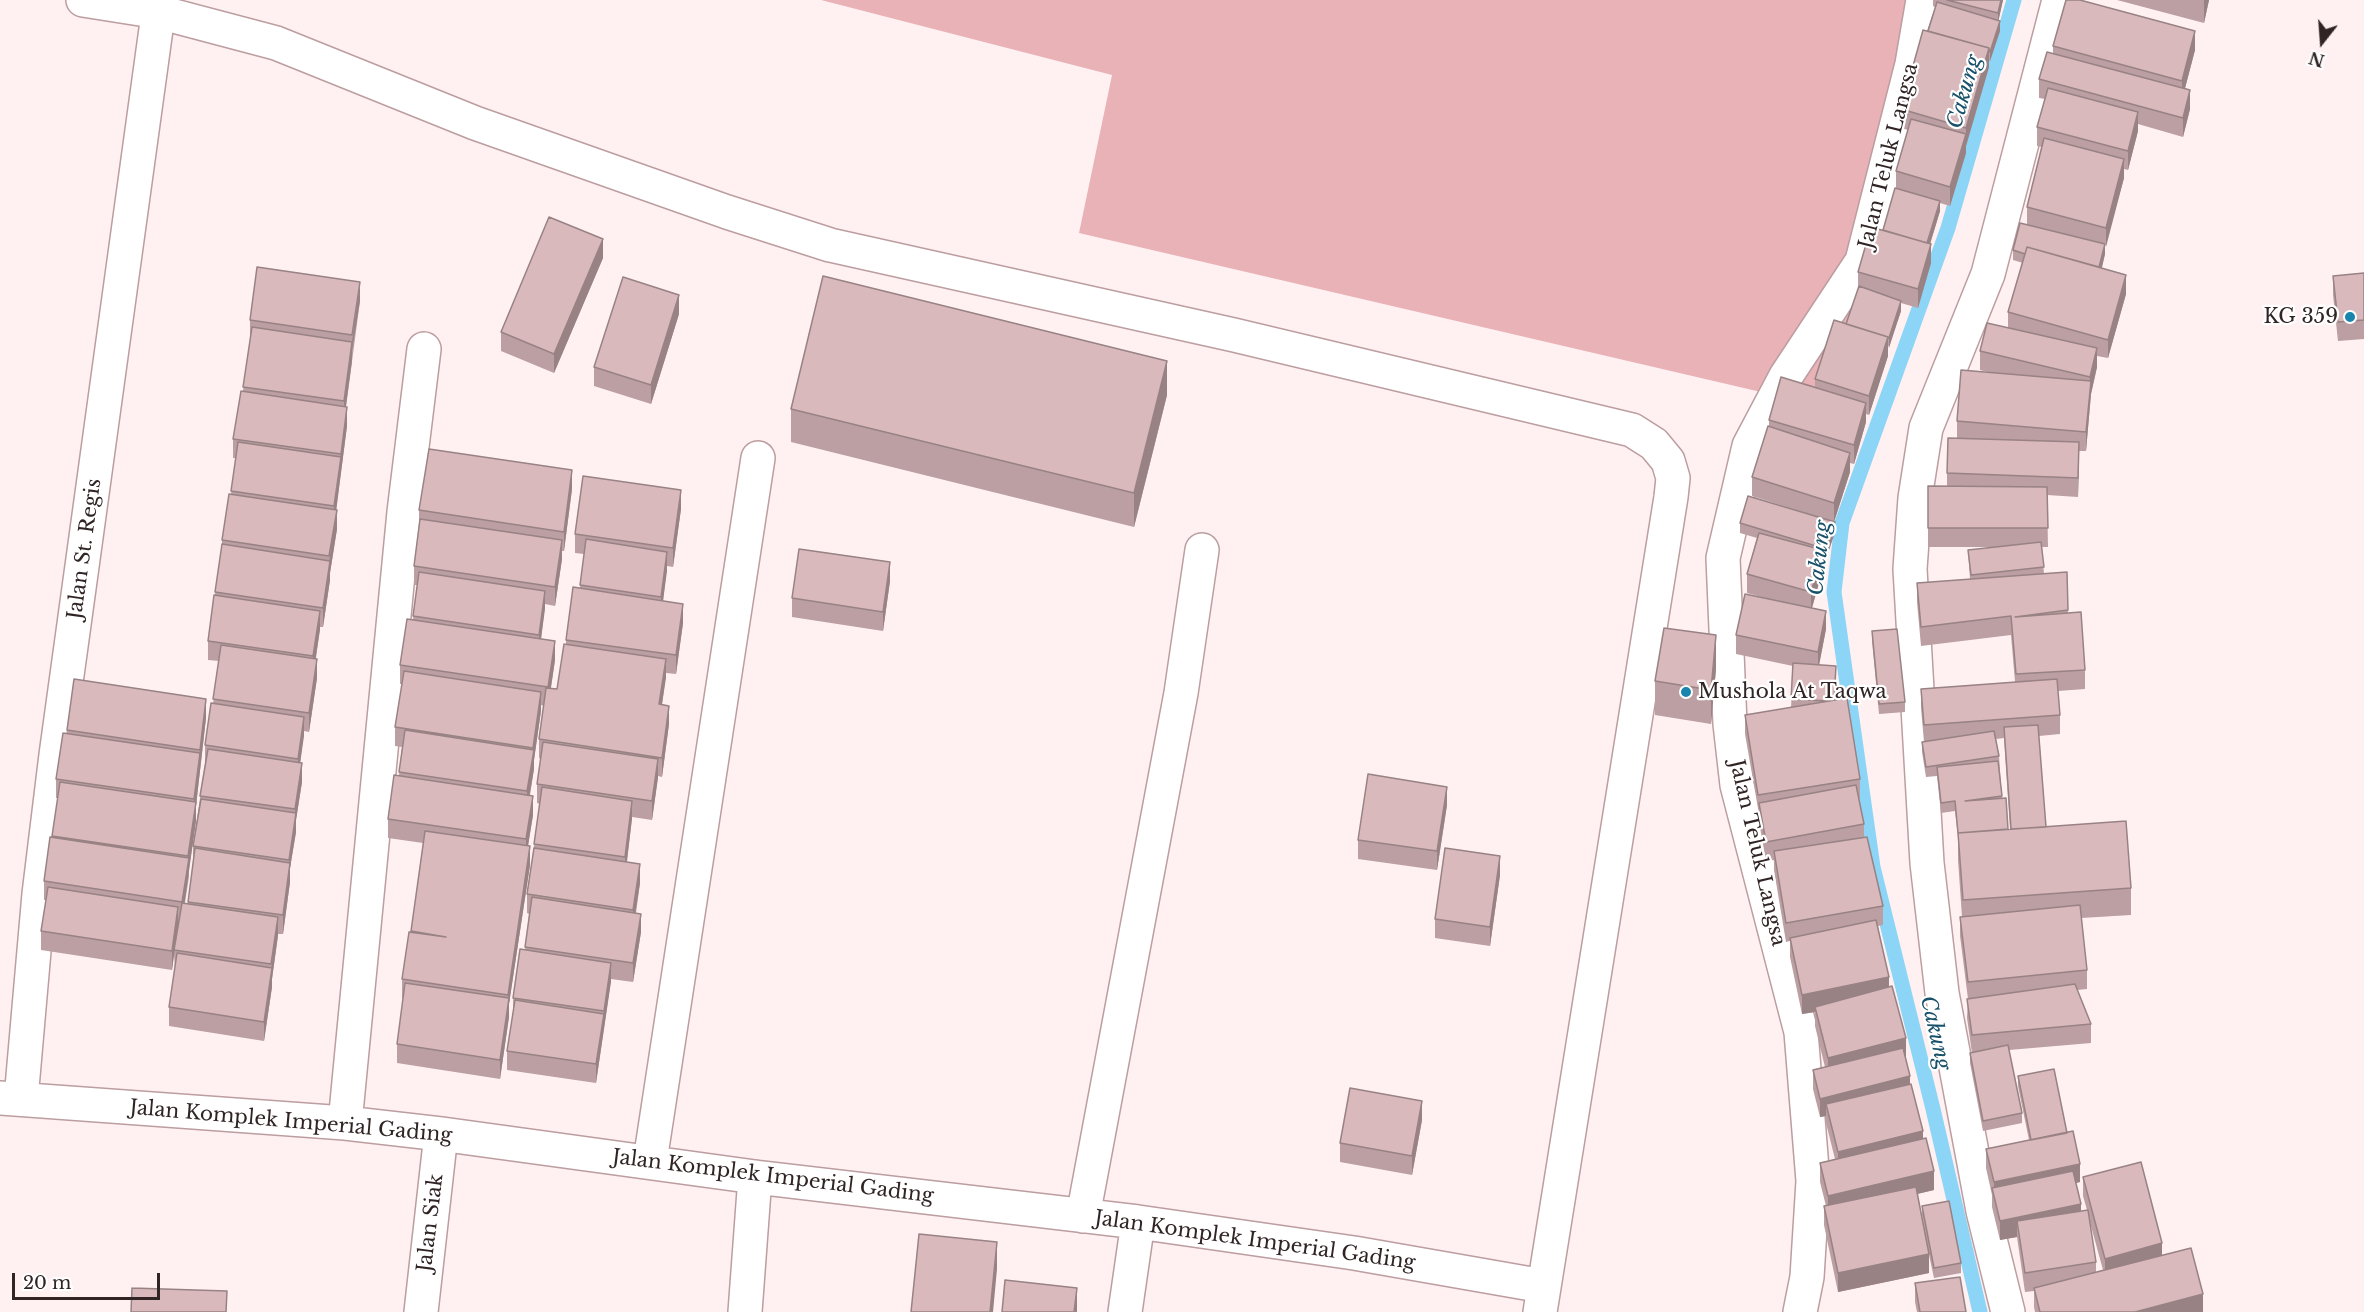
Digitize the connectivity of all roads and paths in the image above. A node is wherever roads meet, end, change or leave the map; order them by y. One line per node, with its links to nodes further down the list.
1 (83, 0): 4 (street)
2 (1923, 0): 19 (street, Jalan Teluk Langsa)
3 (2059, 0): 20 (street)
4 (160, 6): 8 (street, Jalan St. Regis); 15 (street)
5 (424, 349): 9 (street)
6 (758, 458): 11 (street)
7 (1202, 550): 13 (street)
8 (11, 1099): 9 (street, Jalan Komplek Imperial Gading)
9 (345, 1123): 10 (street, Jalan Komplek Imperial Gading)
10 (441, 1134): 11 (street, Jalan Komplek Imperial Gading); 16 (street, Jalan Siak)
11 (650, 1161): 12 (street, Jalan Komplek Imperial Gading)
12 (755, 1177): 13 (street, Jalan Komplek Imperial Gading); 17 (street)
13 (1083, 1216): 14 (street, Jalan Komplek Imperial Gading)
14 (1137, 1222): 15 (street, Jalan Komplek Imperial Gading); 18 (street)
15 (1542, 1299)
16 (421, 1312)
17 (745, 1312)
18 (1125, 1312)
19 (1800, 1312)
20 (2008, 1312)

